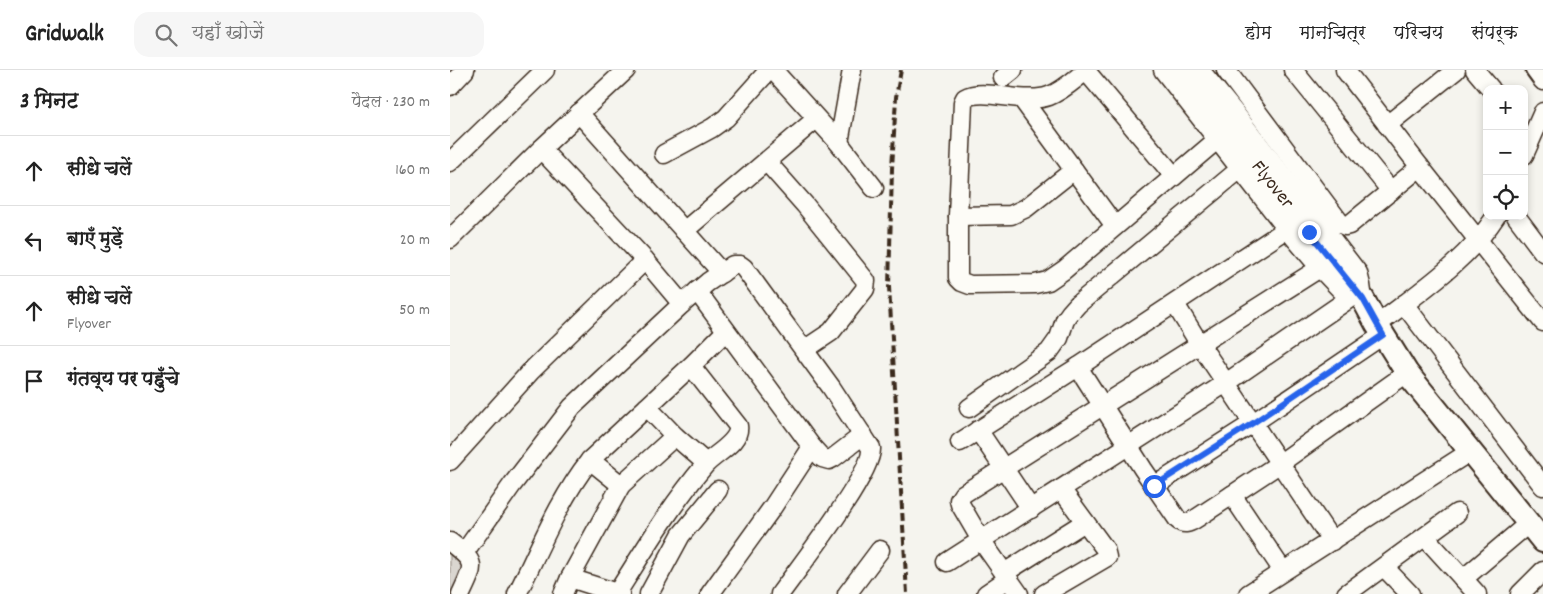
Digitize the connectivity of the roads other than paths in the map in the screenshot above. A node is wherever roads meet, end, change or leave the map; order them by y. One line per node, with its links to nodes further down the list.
1 (465, 70): 19 (street)
2 (545, 70): 30 (street)
3 (626, 70): 22 (street)
4 (769, 70): 29 (street)
5 (773, 70): 23 (street)
6 (1086, 70): 20 (street); 35 (street)
7 (1163, 70): 26 (street)
8 (1179, 70): 51 (main road, Flyover)
9 (1200, 70): 51 (street)
10 (1226, 70): 37 (street)
11 (1293, 70): 37 (street)
12 (1345, 70): 24 (street)
13 (1456, 70): 24 (street)
14 (1476, 70): 18 (street)
15 (1535, 70): 17 (street)
16 (851, 71): 27 (street)
17 (1543, 81)
18 (1489, 85)
19 (450, 86)
20 (1022, 99): 34 (street); 38 (street)
21 (1543, 112): 25 (street)
22 (579, 113): 28 (street); 43 (street)
23 (816, 119): 27 (street); 31 (street)
24 (1387, 125): 32 (street)
25 (1533, 136)
26 (1218, 140): 33 (street); 35 (street)
27 (839, 142): 36 (street)
28 (541, 148): 44 (street); 47 (street)
29 (664, 154)
30 (450, 162)
31 (767, 162): 43 (street); 59 (street)
32 (1420, 167): 37 (street); 45 (street)
33 (1240, 169): 42 (street); 66 (street)
34 (1074, 170): 38 (street); 41 (street)
35 (1174, 176): 41 (street)
36 (874, 188)
37 (1391, 191)
38 (958, 216): 41 (street)
39 (1493, 220): 45 (street)
40 (1519, 220): 46 (street)
41 (1115, 226)
42 (1287, 229): 48 (street); 53 (street)
43 (684, 231): 49 (street)
44 (450, 239)
45 (1479, 240): 54 (street); 55 (street)
46 (1543, 252)
47 (645, 260): 52 (street); 76 (street)
48 (1320, 268): 51 (street); 58 (street)
49 (722, 273): 50 (street); 59 (street)
50 (697, 291): 52 (street); 56 (street)
51 (1358, 298): 57 (main road, Flyover); 63 (street)
52 (682, 304): 94 (street)
53 (1175, 304): 58 (street); 61 (street)
54 (1404, 304): 57 (street); 82 (street)
55 (1543, 322)
56 (726, 330): 60 (street); 73 (street)
57 (1380, 330): 62 (main road, Flyover); 67 (street)
58 (1199, 343): 63 (street); 64 (street)
59 (804, 350): 70 (street)
60 (692, 366): 65 (street); 77 (street)
61 (1078, 367): 64 (street); 68 (street)
62 (1408, 373): 74 (main road, Flyover); 78 (street)
63 (1226, 383): 67 (street); 72 (street)
64 (1103, 406): 72 (street); 79 (street)
65 (647, 407): 69 (street); 75 (street)
66 (969, 408)
67 (1253, 423): 78 (street); 81 (street)
68 (978, 430): 71 (street); 79 (street)
69 (675, 436): 77 (street); 80 (street)
70 (863, 436): 73 (street); 108 (street)
71 (960, 442)
72 (1128, 446): 81 (street); 83 (street)
73 (812, 447): 107 (street)
74 (1471, 451): 89 (main road, Flyover); 92 (street)
75 (590, 460): 80 (street); 105 (street)
76 (450, 461)
77 (706, 463): 103 (street)
78 (1279, 464): 85 (street); 92 (street)
79 (1004, 468): 86 (street); 91 (street)
80 (621, 485): 102 (street)
81 (1154, 486): 85 (street)
82 (1543, 486)
83 (1061, 489): 86 (street); 88 (street)
84 (718, 490): 106 (street)
85 (1232, 495): 98 (street)
86 (1031, 509): 91 (street)
87 (1457, 513): 90 (street)
88 (1085, 522): 100 (street); 112 (street)
89 (1529, 523): 93 (main road, Flyover); 101 (street)
90 (1424, 538): 97 (street); 101 (street)
91 (981, 540): 96 (street); 100 (street)
92 (1332, 541): 98 (street)
93 (1543, 541)
94 (457, 547): 104 (street)
95 (880, 550): 109 (street)
96 (947, 562)
97 (1384, 567): 114 (street); 115 (street)
98 (1283, 571): 113 (street)
99 (1543, 571): 117 (street)
100 (1006, 576): 110 (street); 111 (street)
101 (1463, 579): 116 (street)
102 (567, 586): 103 (street)
103 (619, 593)
104 (461, 594)
105 (517, 594)
106 (648, 594)
107 (710, 594)
108 (780, 594)
109 (847, 594)
110 (986, 594)
111 (1019, 594)
112 (1044, 594)
113 (1248, 594)
114 (1346, 594)
115 (1410, 594)
116 (1477, 594)
117 (1520, 594)

